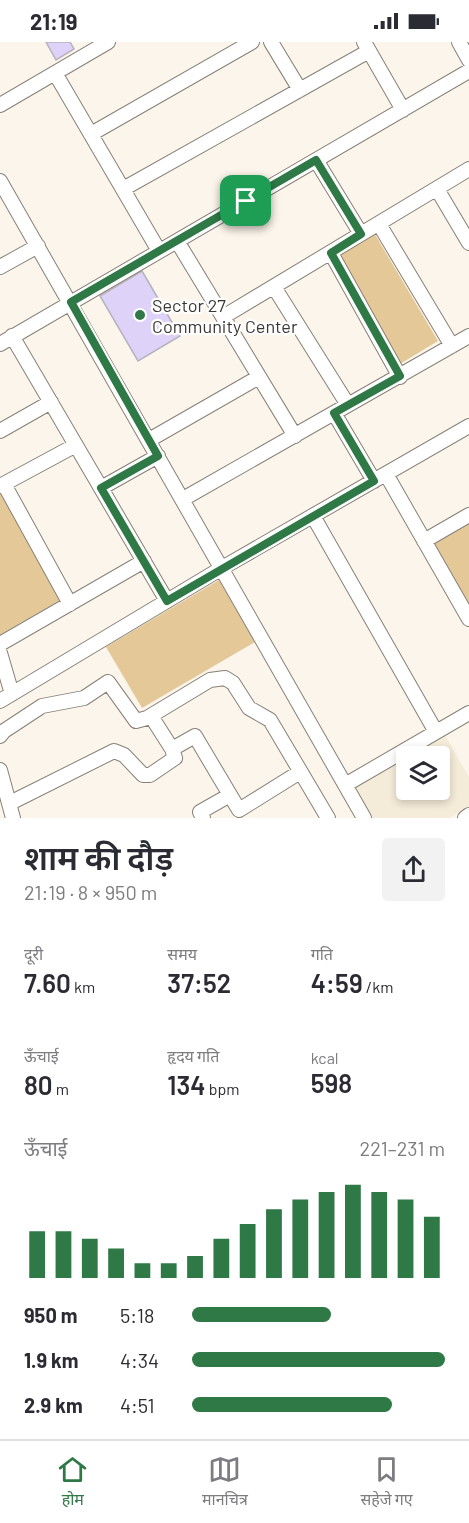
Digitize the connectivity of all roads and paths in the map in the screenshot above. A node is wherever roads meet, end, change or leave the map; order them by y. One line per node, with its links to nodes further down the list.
1 (108, 42): 7 (street)
2 (252, 42): 11 (street)
3 (271, 42): 8 (street)
4 (459, 42): 6 (street)
5 (367, 46): 8 (street); 10 (street)
6 (469, 69): 10 (street)
7 (56, 73): 9 (street); 11 (street)
8 (300, 90): 15 (street)
9 (0, 105)
10 (403, 110): 12 (street)
11 (91, 134): 15 (street)
12 (316, 160): 18 (street); 19 (street)
13 (469, 169): 16 (street)
14 (2, 187): 21 (street)
15 (123, 189): 22 (street)
16 (437, 189): 17 (street); 20 (street)
17 (379, 224): 18 (street); 30 (street)
18 (361, 234): 23 (street)
19 (177, 241): 22 (street); 27 (street)
20 (469, 243)
21 (38, 246): 24 (street); 26 (street)
22 (159, 251): 26 (street)
23 (331, 253): 25 (street); 31 (street)
24 (0, 267)
25 (274, 286): 27 (street); 34 (street)
26 (71, 302): 29 (street); 39 (street)
27 (223, 317): 32 (street)
28 (469, 336): 30 (street)
29 (6, 340): 33 (street)
30 (452, 346): 31 (street)
31 (400, 376): 34 (street)
32 (259, 377): 38 (street); 39 (street)
33 (51, 402): 37 (street); 40 (street)
34 (348, 405): 35 (street)
35 (334, 413): 38 (street); 42 (street)
36 (469, 426): 42 (street)
37 (0, 431)
38 (295, 436): 45 (street)
39 (149, 440): 41 (street)
40 (76, 445): 43 (street); 44 (street)
41 (158, 456): 44 (street); 45 (street)
42 (380, 477): 47 (street); 48 (street)
43 (2, 485): 52 (street)
44 (101, 488): 49 (street)
45 (183, 499): 50 (street)
46 (469, 515): 48 (street)
47 (313, 516): 50 (street); 59 (street)
48 (424, 541): 53 (street)
49 (144, 561): 51 (street); 52 (street)
50 (222, 568): 51 (street); 64 (street)
51 (167, 601): 56 (street)
52 (70, 604): 54 (street)
53 (469, 619)
54 (0, 644)
55 (0, 653): 56 (street)
56 (6, 697)
57 (469, 713): 59 (street)
58 (151, 716): 60 (street); 61 (street); 63 (street)
59 (436, 732): 64 (street)
60 (0, 736)
61 (172, 749): 65 (street); 66 (street)
62 (0, 770): 66 (street)
63 (300, 772): 65 (street); 70 (street)
64 (345, 784): 71 (street)
65 (230, 795): 69 (street)
66 (10, 803): 68 (street)
67 (469, 815): 72 (street)
68 (13, 818)
69 (203, 818)
70 (328, 818)
71 (364, 818)
72 (465, 818)

